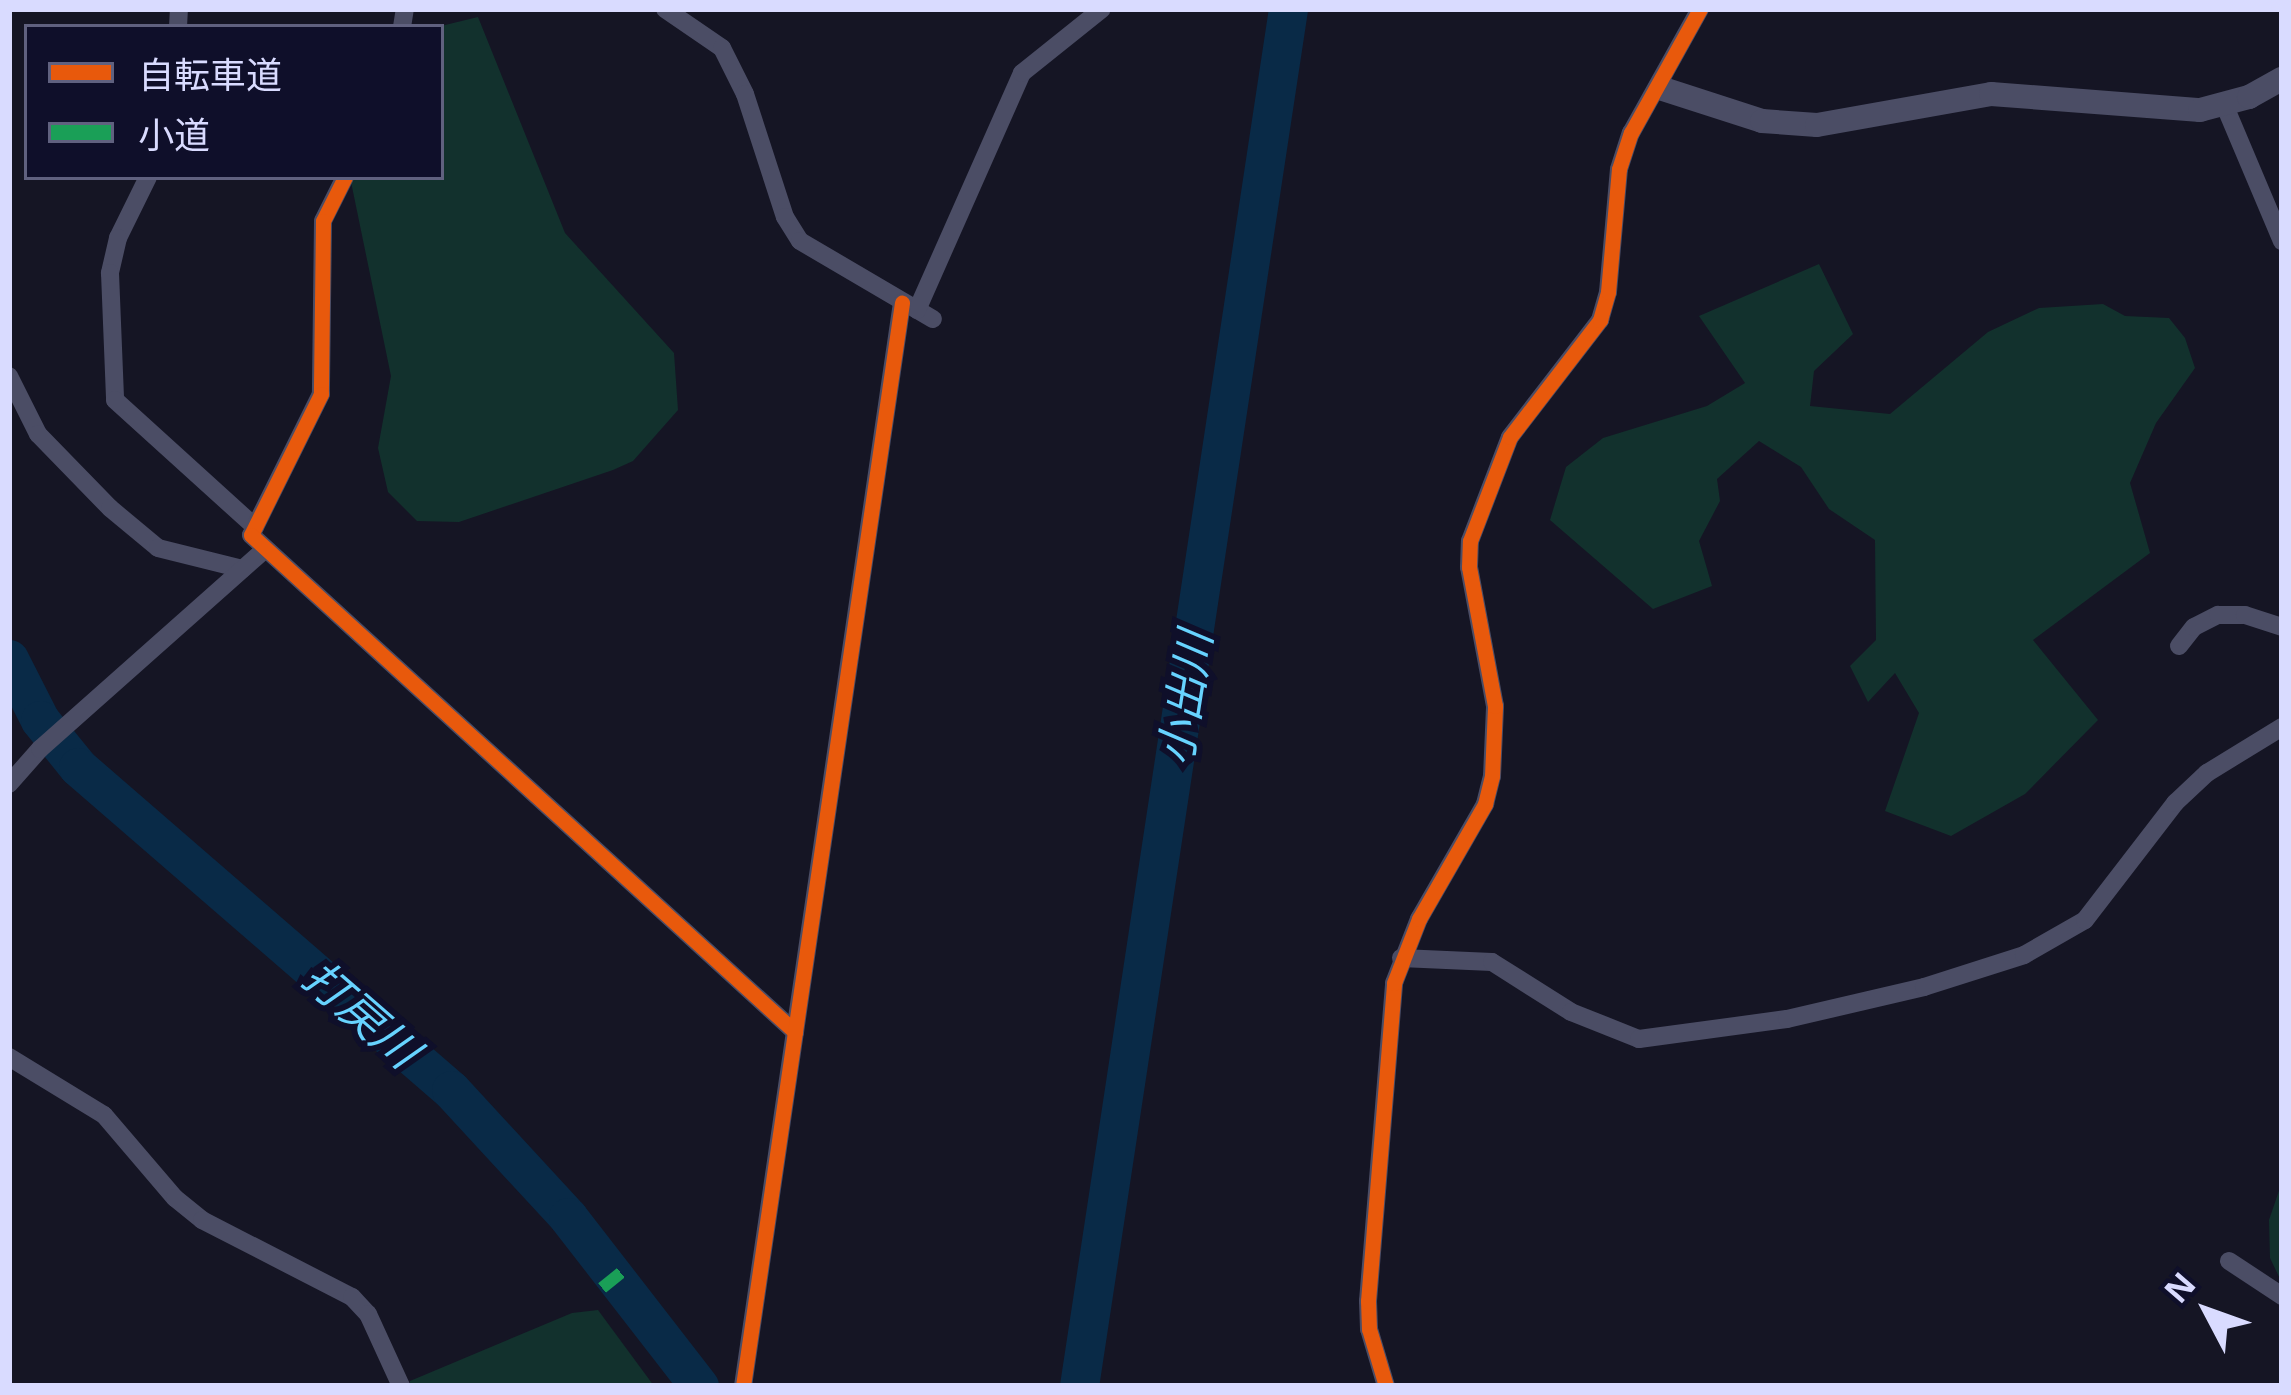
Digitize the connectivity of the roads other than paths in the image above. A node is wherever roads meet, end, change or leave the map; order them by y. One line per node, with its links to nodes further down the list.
1 (665, 9): 10 (street)
2 (1102, 9): 10 (street)
3 (1700, 9): 5 (street)
4 (2282, 79): 6 (street)
5 (1660, 88): 6 (street); 19 (street)
6 (2224, 104): 9 (street)
7 (147, 180): 12 (street)
8 (344, 180): 12 (street)
9 (2282, 241)
10 (918, 310): 20 (street)
11 (9, 376): 14 (street)
12 (254, 527): 13 (street)
13 (263, 551): 14 (street); 20 (street)
14 (242, 568): 18 (street)
15 (2282, 626): 16 (street)
16 (2179, 646)
17 (2282, 727): 19 (street)
18 (9, 784)
19 (1401, 958): 26 (street)
20 (795, 1032): 25 (street)
21 (9, 1057): 24 (street)
22 (2229, 1261): 23 (street)
23 (2282, 1296)
24 (401, 1386)
25 (743, 1386)
26 (1386, 1386)

